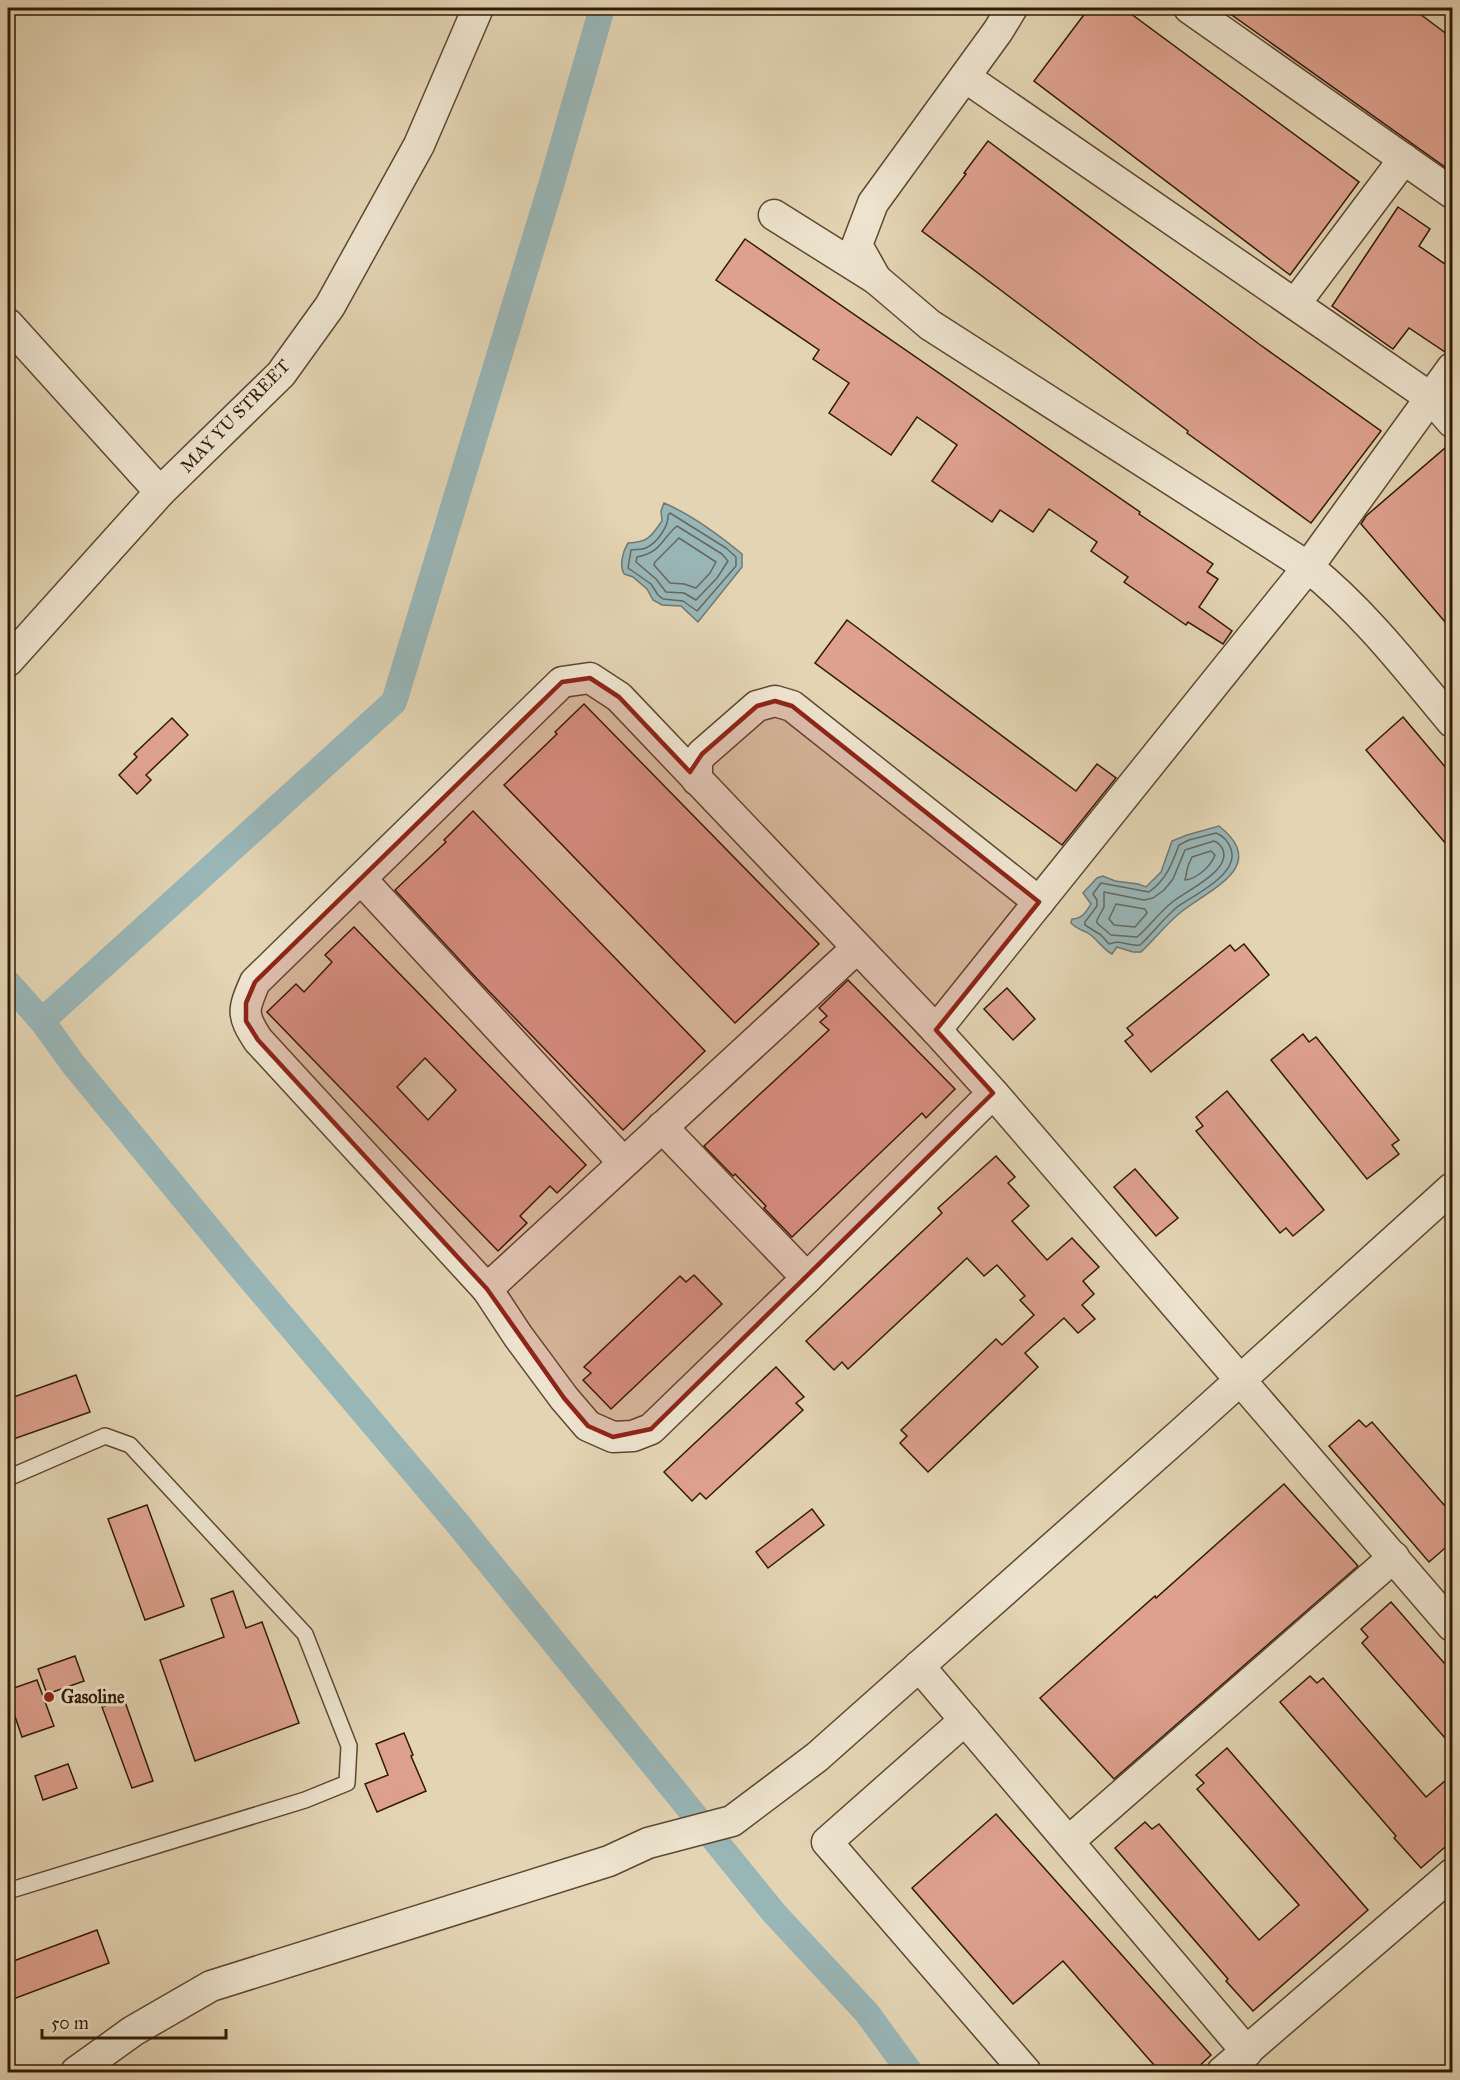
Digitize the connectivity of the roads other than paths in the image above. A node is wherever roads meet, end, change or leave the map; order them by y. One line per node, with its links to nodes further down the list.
1 (478, 8): 14 (street, MAY YU STREET)
2 (1012, 8): 4 (street)
3 (1190, 8): 5 (street)
4 (965, 77): 8 (street); 9 (street)
5 (1404, 159): 6 (street); 9 (street)
6 (1452, 193)
7 (774, 215): 8 (street)
8 (876, 279): 15 (street)
9 (1295, 304): 12 (street)
10 (8, 324): 14 (street)
11 (1452, 368): 12 (street)
12 (1431, 398): 13 (street); 15 (street)
13 (1452, 422)
14 (160, 492): 16 (street, MAY YU STREET)
15 (1308, 567): 17 (street); 20 (street)
16 (8, 661)
17 (1452, 722)
18 (697, 780): 19 (street); 20 (street); 21 (street)
19 (361, 879): 25 (street); 28 (street)
20 (1039, 902): 22 (street)
21 (857, 948): 22 (street); 24 (street)
22 (936, 1030): 23 (street)
23 (993, 1093): 27 (street); 29 (street)
24 (662, 1127): 25 (street); 27 (street)
25 (623, 1162): 28 (street)
26 (1452, 1188): 29 (street)
27 (807, 1278): 28 (street)
28 (487, 1289)
29 (1241, 1379): 31 (street); 33 (street)
30 (8, 1478): 37 (lane)
31 (1394, 1557): 32 (street); 35 (street)
32 (1452, 1626)
33 (919, 1666): 34 (street); 39 (street)
34 (965, 1720): 35 (street); 40 (street)
35 (1069, 1841): 38 (street)
36 (1452, 1874): 38 (street)
37 (8, 1891)
38 (1247, 2052): 41 (street)
39 (76, 2073)
40 (1026, 2073)
41 (1222, 2073)

